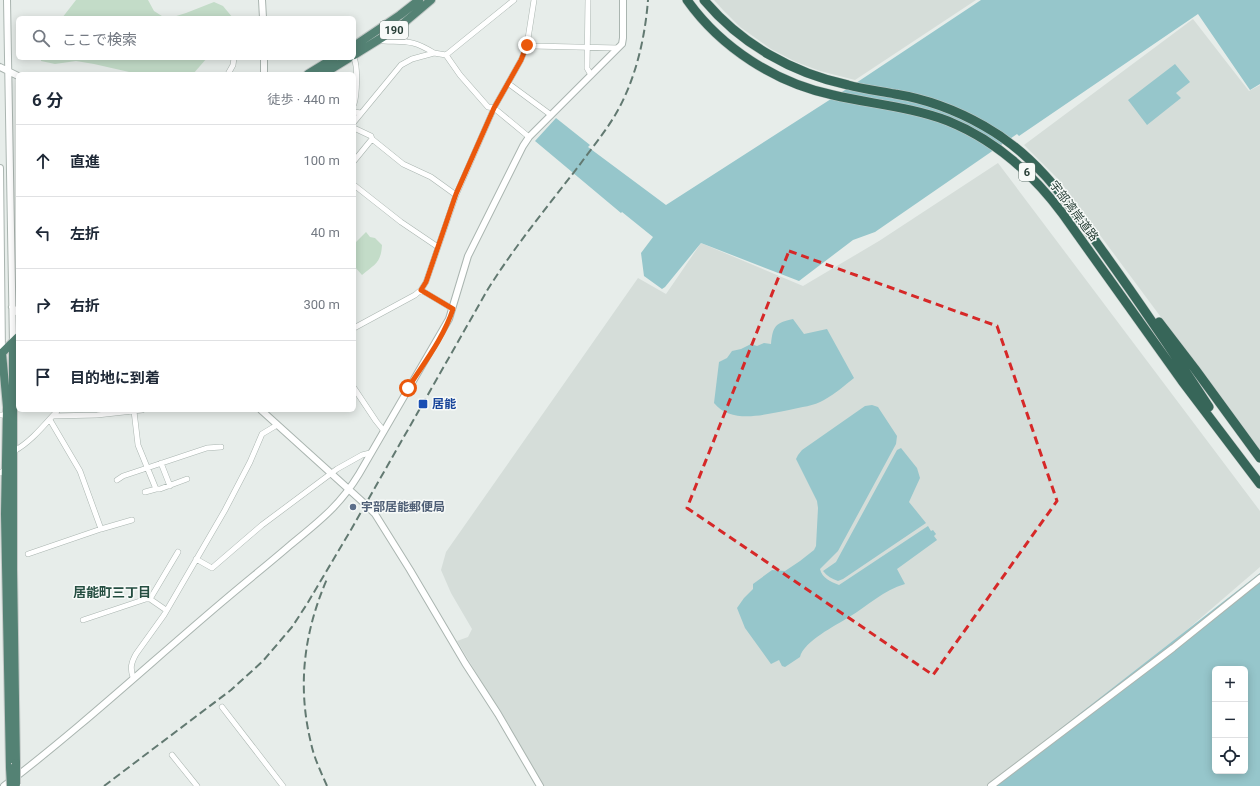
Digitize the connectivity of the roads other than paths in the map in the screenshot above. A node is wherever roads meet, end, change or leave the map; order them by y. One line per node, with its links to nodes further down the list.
1 (7, 0): 30 (street)
2 (262, 0): 11 (street)
3 (419, 0): 14 (highway, 190)
4 (431, 0): 12 (highway, 190)
5 (514, 0): 22 (street)
6 (534, 0): 18 (street)
7 (588, 0): 19 (street)
8 (623, 0): 20 (street)
9 (687, 0): 54 (highway, 宇部湾岸道路 / 6)
10 (704, 0): 53 (highway, 宇部湾岸道路 / 6)
11 (264, 16)
12 (399, 27): 15 (highway, 190); 16 (street)
13 (356, 40): 14 (street)
14 (364, 40): 15 (street); 17 (highway, 190)
15 (377, 41): 16 (street); 23 (highway, 190)
16 (407, 42): 21 (street)
17 (356, 45)
18 (527, 45): 19 (street); 39 (street)
19 (587, 48): 20 (street); 38 (street)
20 (618, 48): 38 (street)
21 (434, 53): 22 (street); 43 (street)
22 (446, 55): 41 (street)
23 (356, 56)
24 (234, 60): 31 (street)
25 (264, 60): 32 (street)
26 (331, 60): 33 (highway)
27 (346, 60): 34 (highway)
28 (355, 60): 36 (street)
29 (0, 67): 30 (street)
30 (8, 71): 37 (street); 57 (street)
31 (229, 72)
32 (264, 72)
33 (311, 72)
34 (326, 72)
35 (356, 72): 40 (street)
36 (356, 72)
37 (16, 75)
38 (591, 75): 44 (street)
39 (509, 84): 41 (street); 44 (street)
40 (356, 96)
41 (494, 108): 47 (street); 52 (street)
42 (356, 112): 43 (street)
43 (361, 113): 45 (street)
44 (551, 115): 47 (street)
45 (356, 119)
46 (356, 129): 48 (street)
47 (529, 137): 58 (street)
48 (372, 139): 49 (street); 52 (street)
49 (356, 159)
50 (0, 168): 62 (street)
51 (356, 187): 55 (street)
52 (456, 194): 55 (street)
53 (1090, 232): 78 (highway); 85 (highway, 宇部湾岸道路 / 6)
54 (1081, 238): 86 (highway, 宇部湾岸道路 / 6); 91 (highway)
55 (438, 248): 56 (street)
56 (421, 290): 58 (street); 60 (street)
57 (12, 307): 59 (street); 61 (street)
58 (453, 309): 74 (street)
59 (16, 311)
60 (356, 327)
61 (15, 342): 62 (highway); 64 (highway)
62 (1, 354): 67 (highway)
63 (16, 369): 64 (highway)
64 (13, 380): 76 (highway)
65 (0, 386): 67 (street)
66 (356, 391): 74 (street)
67 (4, 412): 81 (highway)
68 (56, 412): 72 (street)
69 (125, 412): 72 (street)
70 (134, 412): 80 (street)
71 (263, 412): 73 (street)
72 (52, 418): 76 (street); 93 (street)
73 (277, 425): 82 (street); 96 (street)
74 (384, 431): 77 (street)
75 (221, 447): 79 (street)
76 (14, 451): 104 (highway)
77 (370, 454): 82 (street); 89 (street)
78 (1260, 458)
79 (161, 463): 80 (street); 87 (street)
80 (147, 468): 84 (street); 88 (street)
81 (3, 471): 104 (highway)
82 (332, 474): 89 (street); 96 (street)
83 (187, 479): 87 (street)
84 (117, 480)
85 (1260, 480)
86 (1260, 484)
87 (170, 486): 88 (street)
88 (156, 489): 90 (street)
89 (349, 490): 101 (street); 109 (street)
90 (145, 492)
91 (1260, 492)
92 (132, 520): 93 (street)
93 (101, 529): 95 (street)
94 (178, 552): 98 (street)
95 (28, 554)
96 (196, 560): 99 (street)
97 (1260, 578): 110 (street)
98 (150, 599): 99 (street); 100 (street)
99 (166, 610): 101 (street)
100 (83, 620)
101 (133, 677): 106 (street)
102 (222, 707): 108 (street)
103 (172, 755): 107 (street)
104 (13, 766): 105 (highway, bridge)
105 (14, 785)
106 (4, 786)
107 (197, 786)
108 (283, 786)
109 (540, 786)
110 (991, 786)

